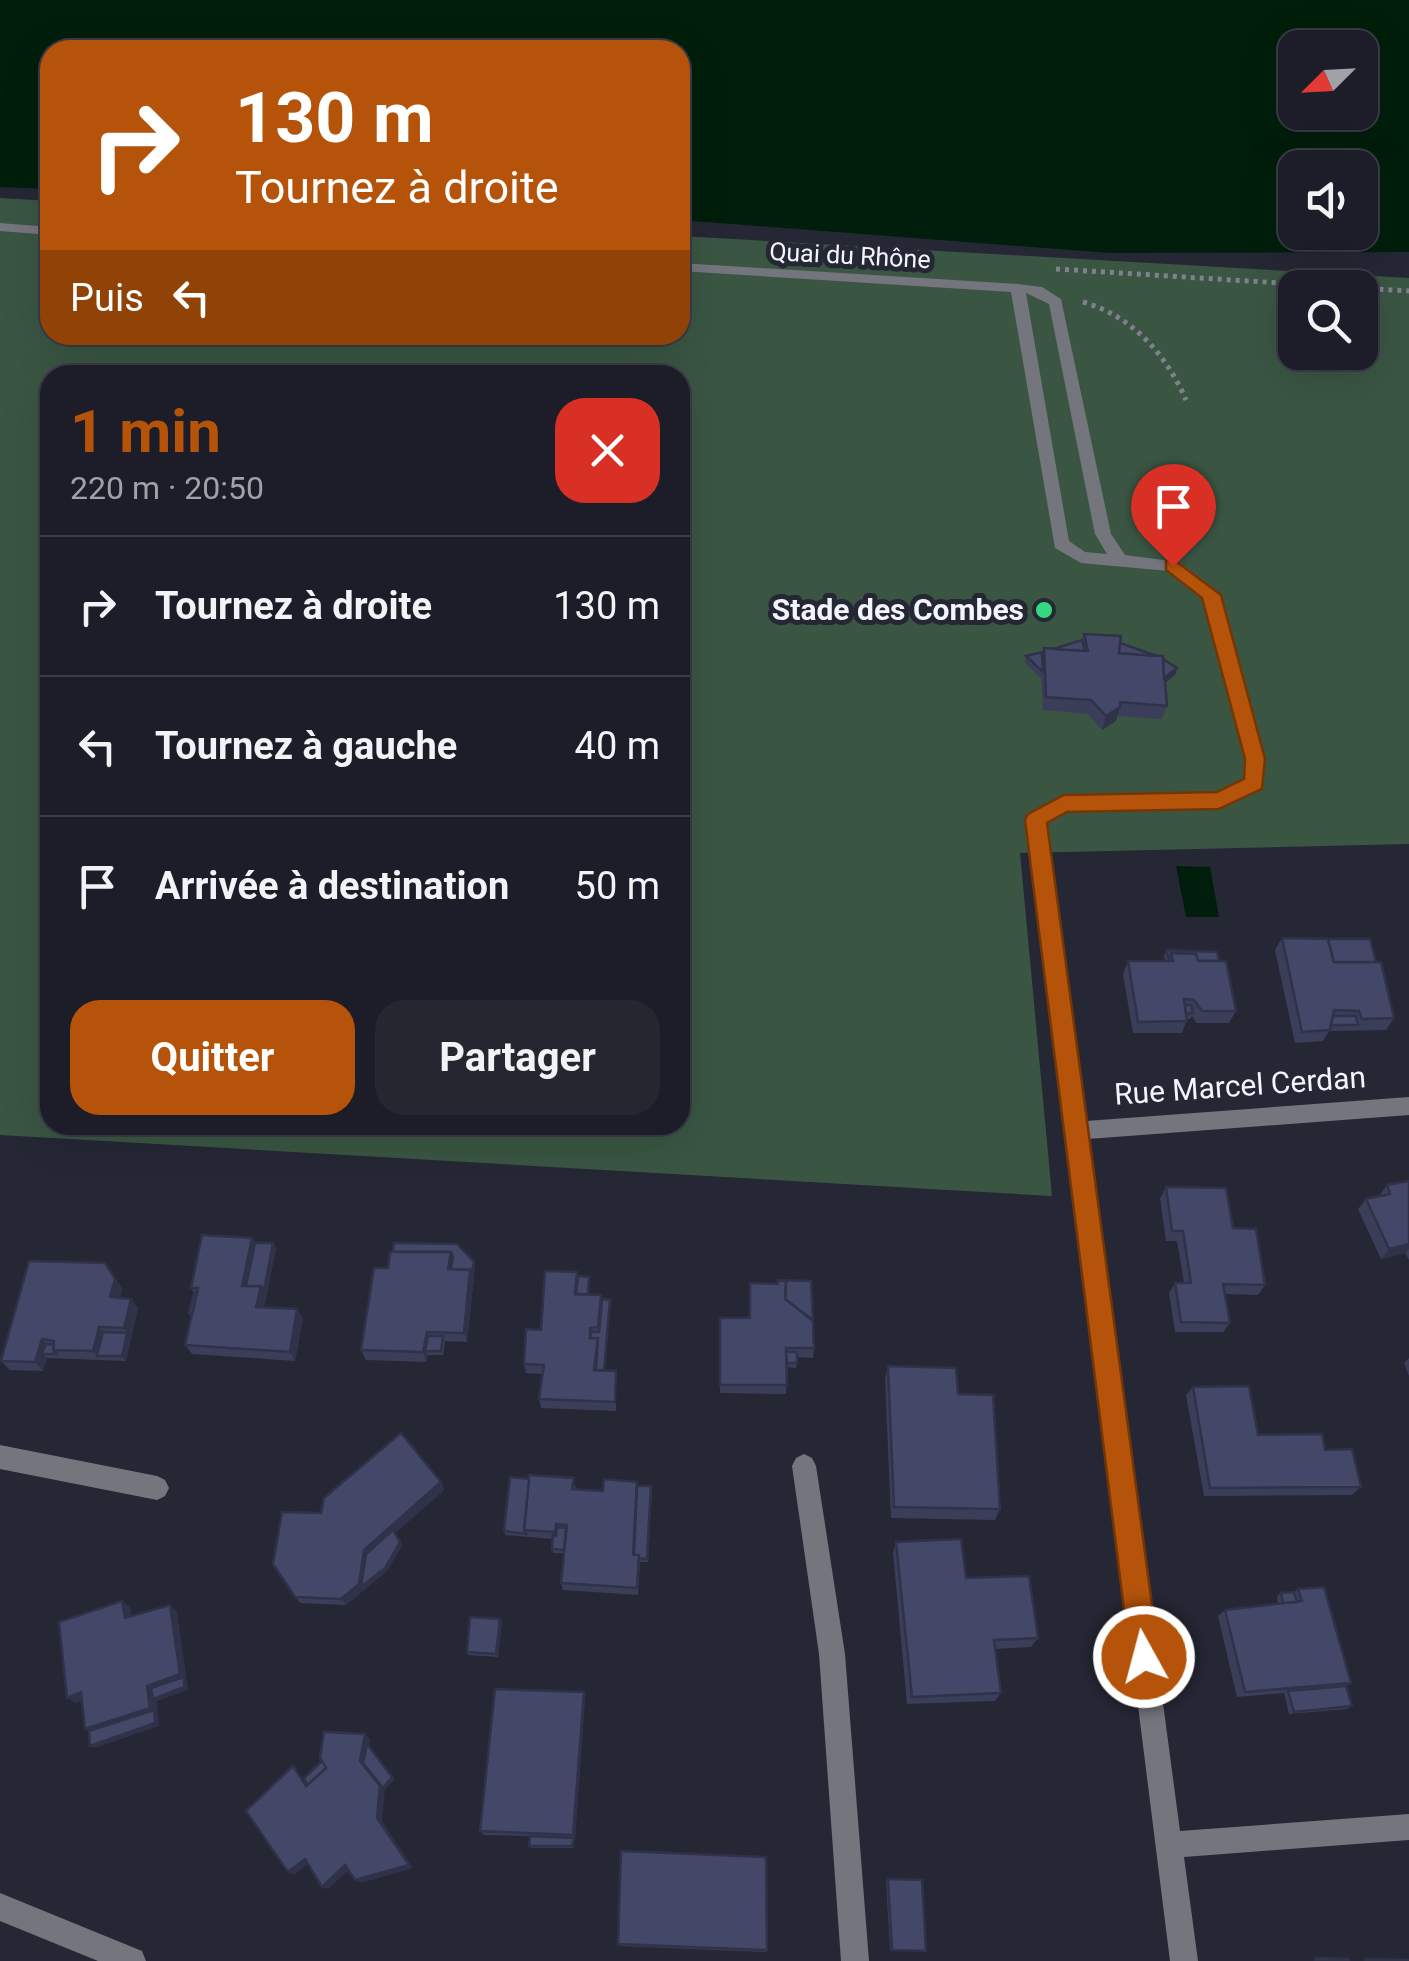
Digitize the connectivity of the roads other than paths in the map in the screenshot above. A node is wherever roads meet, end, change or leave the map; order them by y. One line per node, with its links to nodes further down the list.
1 (0, 227): 2 (street)
2 (40, 230)
3 (690, 269): 4 (street, Quai du Rhône)
4 (1018, 288): 5 (street, Quai du Rhône); 5 (street)
5 (1119, 559): 7 (street)
6 (1409, 1106): 7 (street, Rue Marcel Cerdan)
7 (1076, 1131): 12 (street)
8 (0, 1457): 10 (street)
9 (804, 1466): 15 (street)
10 (157, 1488)
11 (1409, 1826): 12 (street)
12 (1169, 1846): 16 (street)
13 (0, 1906): 14 (street)
14 (132, 1961)
15 (854, 1961)
16 (1184, 1961)

